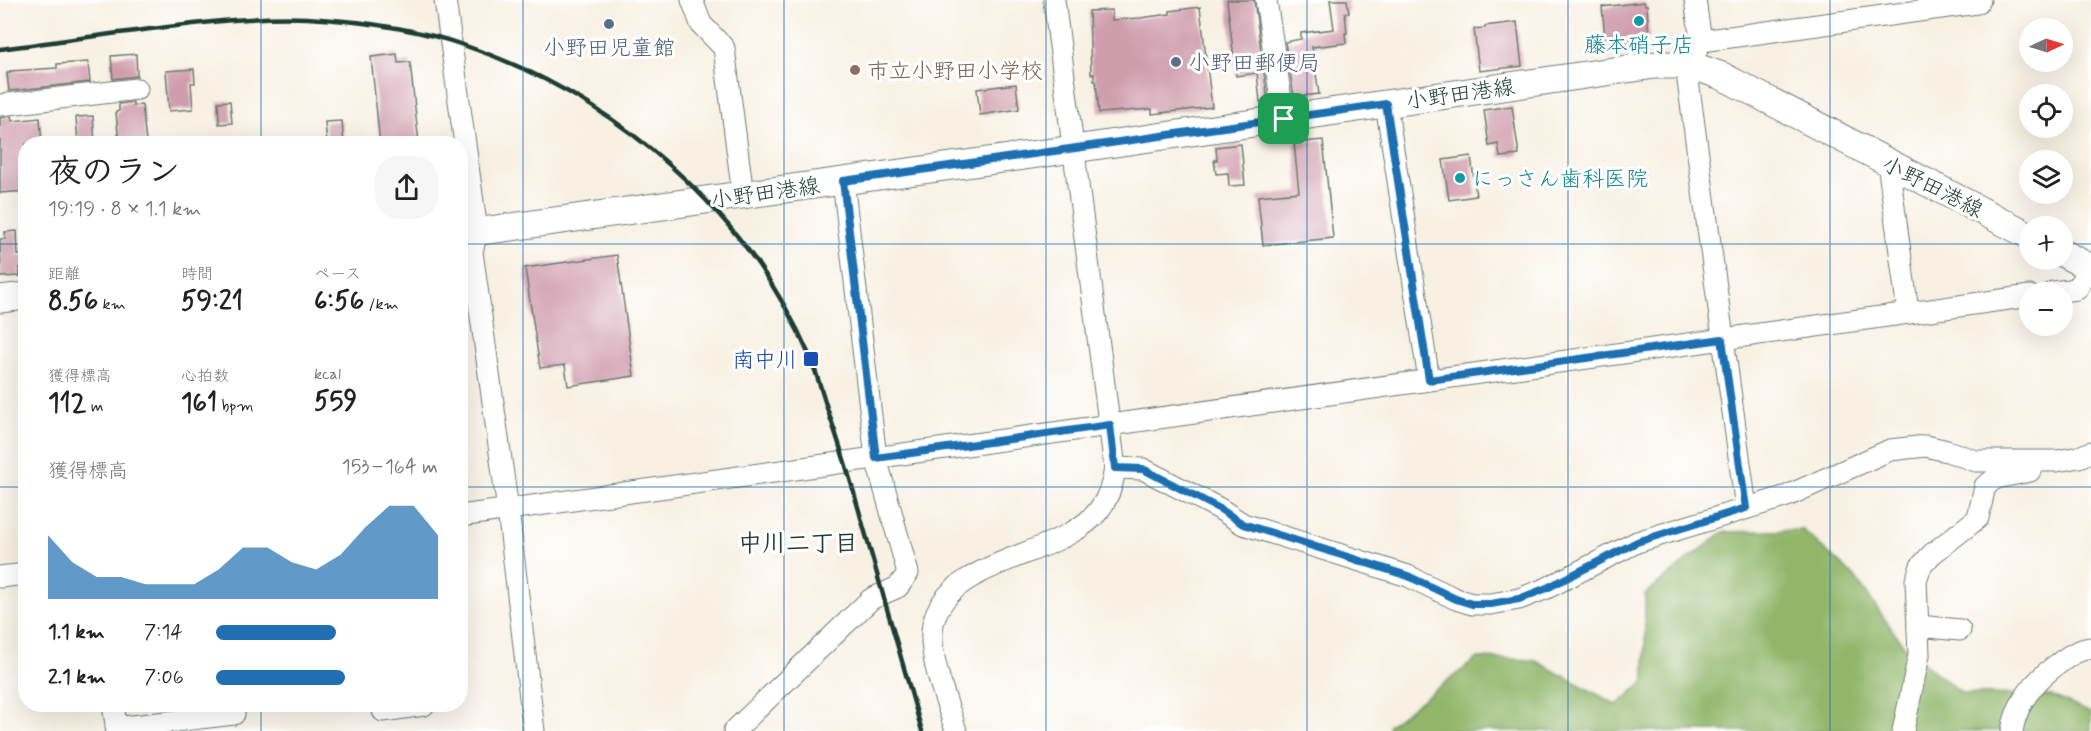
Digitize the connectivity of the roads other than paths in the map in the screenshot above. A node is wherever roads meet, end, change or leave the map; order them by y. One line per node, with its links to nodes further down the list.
1 (445, 0): 12 (street)
2 (692, 0): 16 (street)
3 (1054, 0): 13 (street)
4 (1266, 0): 11 (street)
5 (1695, 0): 7 (street)
6 (1980, 0): 7 (street)
7 (1696, 53): 9 (main road, 小野田港線); 14 (main road, 小野田港線); 26 (street)
8 (137, 89): 10 (street)
9 (1386, 104): 11 (main road, 小野田港線); 27 (street)
10 (0, 105)
11 (1284, 119): 13 (main road, 小野田港線)
12 (459, 136)
13 (1074, 149): 15 (main road, 小野田港線); 28 (street)
14 (1888, 162): 17 (main road, 小野田港線); 25 (street)
15 (843, 181): 16 (main road, 小野田港線); 30 (street)
16 (743, 195): 18 (main road, 小野田港線)
17 (2019, 230)
18 (469, 233): 34 (street)
19 (2073, 258): 20 (main road)
20 (2090, 267): 21 (street)
21 (2073, 290)
22 (18, 297): 24 (main road)
23 (2019, 297): 25 (street)
24 (0, 299)
25 (1908, 312): 26 (street)
26 (1722, 339): 27 (street); 33 (street)
27 (1429, 380): 28 (street)
28 (1110, 425): 30 (street); 32 (street)
29 (2091, 452): 31 (street)
30 (876, 458): 34 (street); 47 (street)
31 (2057, 461): 33 (street); 38 (street)
32 (1115, 468): 33 (street); 48 (street)
33 (1746, 508)
34 (508, 510): 35 (street); 46 (street)
35 (468, 515)
36 (18, 575): 37 (street)
37 (0, 577)
38 (1918, 626): 39 (street); 49 (street)
39 (1960, 630)
40 (2091, 648): 50 (street)
41 (114, 712): 45 (street)
42 (398, 712): 43 (street)
43 (383, 716)
44 (234, 717): 45 (street)
45 (116, 730)
46 (534, 731)
47 (734, 731)
48 (956, 731)
49 (1904, 731)
50 (2012, 731)

